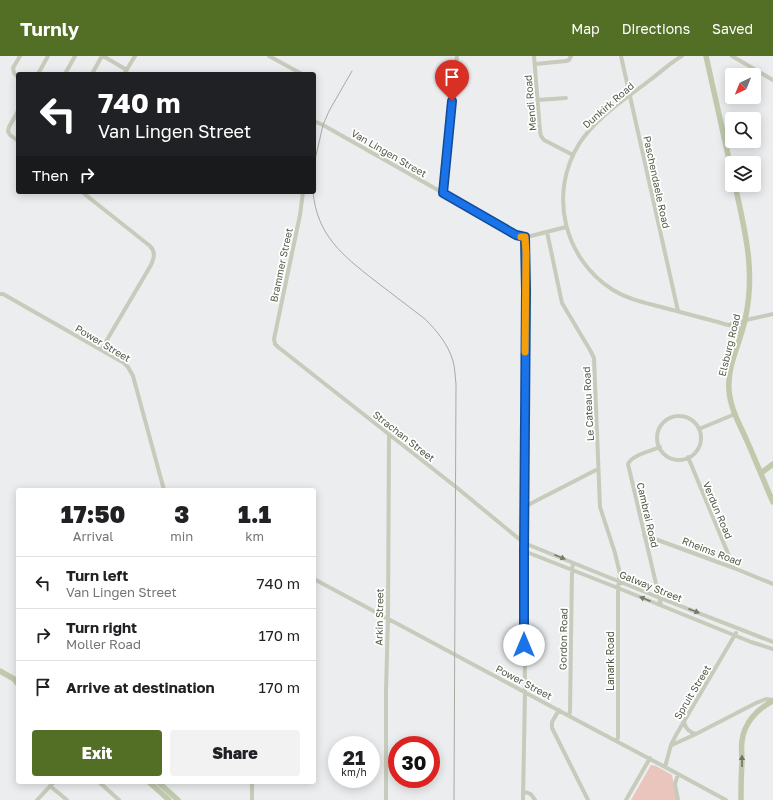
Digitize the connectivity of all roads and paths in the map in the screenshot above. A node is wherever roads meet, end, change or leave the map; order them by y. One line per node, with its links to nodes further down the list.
1 (20, 56): 20 (street)
2 (48, 56): 15 (street)
3 (75, 56): 16 (street)
4 (103, 56): 17 (street); 18 (street)
5 (135, 56): 18 (street)
6 (457, 56): 31 (street)
7 (534, 56): 14 (street, Mendi Road)
8 (570, 56): 14 (street)
9 (621, 56): 22 (street, Paschendaele Road)
10 (682, 56): 22 (street, Dunkirk Road)
11 (706, 56): 29 (main road)
12 (732, 56): 21 (street)
13 (271, 57): 19 (street)
14 (535, 64): 24 (street, Mendi Road)
15 (39, 72)
16 (65, 72)
17 (93, 72)
18 (126, 72)
19 (298, 72)
20 (16, 75)
21 (773, 80)
22 (630, 96): 28 (street, Dunkirk Road); 38 (street, Paschendaele Road)
23 (566, 98): 24 (street)
24 (538, 100): 28 (street, Mendi Road)
25 (16, 115): 27 (street)
26 (316, 122): 31 (street, Van Lingen Street)
27 (16, 139)
28 (573, 155): 34 (street, Dunkirk Road)
29 (728, 156)
30 (736, 192): 40 (main road, Elsburg Road)
31 (443, 193): 36 (street, Van Lingen Street)
32 (85, 194): 44 (street)
33 (303, 194): 43 (street, Brammer Street)
34 (566, 227): 35 (street); 38 (street, Dunkirk Road)
35 (547, 232): 36 (street); 51 (street, Le Cateau Road)
36 (525, 237): 55 (street)
37 (0, 294): 44 (street, Power Street)
38 (678, 311): 41 (street, Dunkirk Road)
39 (773, 314): 40 (street)
40 (745, 320): 41 (street); 42 (main road, Elsburg Road)
41 (731, 325): 42 (main road)
42 (740, 335): 45 (main road, Elsburg Road)
43 (274, 342): 47 (street, Strachan Street)
44 (101, 350): 53 (street, Power Street)
45 (735, 414): 46 (street); 52 (main road, Elsburg Road)
46 (699, 429): 48 (street); 49 (street)
47 (389, 435): 57 (street, Strachan Street); 68 (street, Arkin Street)
48 (660, 447): 49 (street); 56 (street, Cambrai Road)
49 (688, 457): 60 (street, Verdun Road)
50 (773, 464): 52 (main road)
51 (598, 468): 55 (street); 63 (street, Le Cateau Road)
52 (761, 473): 54 (main road, Elsburg Road)
53 (163, 488)
54 (773, 502)
55 (524, 507): 57 (street)
56 (644, 534): 60 (street, Rheims Road); 66 (street, Cambrai Road)
57 (524, 543): 58 (street); 59 (street, Galway Street, one-way to 59)
58 (524, 551): 61 (street, Galway Street); 75 (street)
59 (573, 563): 61 (street, Gordon Road); 63 (street, Galway Street)
60 (734, 568): 64 (street, Rheims Road)
61 (572, 570): 65 (street, Galway Street); 78 (street, Gordon Road)
62 (316, 580): 68 (street, Power Street)
63 (619, 581): 65 (street, Lanark Road); 66 (street, Galway Street)
64 (773, 584)
65 (618, 588): 67 (street, Galway Street, one-way to 65); 81 (street, Lanark Road)
66 (660, 598): 67 (street, Cambrai Road); 69 (street, Galway Street, one-way to 69)
67 (661, 605): 70 (street, Galway Street)
68 (388, 618): 75 (street, Power Street); 98 (street, Arkin Street)
69 (738, 629): 70 (street, Spruit Street); 71 (street, Galway Street)
70 (735, 635): 72 (street, Galway Street); 79 (street, Spruit Street)
71 (773, 642)
72 (773, 649)
73 (0, 671): 74 (main road)
74 (16, 680)
75 (525, 692): 77 (street, Power Street); 91 (street)
76 (773, 701): 80 (street); 105 (main road, one-way to 76)
77 (559, 710): 78 (street, Power Street); 101 (street)
78 (569, 716): 81 (street, Power Street)
79 (684, 722): 80 (street); 82 (street, Spruit Street)
80 (696, 734): 82 (street)
81 (617, 741): 83 (street, Power Street)
82 (671, 745): 84 (street, Spruit Street)
83 (650, 758): 84 (street, Power Street); 102 (street)
84 (665, 766): 85 (street, Power Street)
85 (678, 774): 103 (street); 104 (street, Power Street)
86 (52, 784): 92 (street); 93 (street)
87 (101, 784): 94 (street)
88 (151, 784): 95 (main road)
89 (160, 784): 96 (main road)
90 (252, 784): 97 (street)
91 (523, 792): 99 (street); 100 (street)
92 (37, 800)
93 (67, 800)
94 (119, 800)
95 (169, 800)
96 (178, 800)
97 (252, 800)
98 (386, 800)
99 (523, 800)
100 (534, 800)
101 (588, 800)
102 (626, 800)
103 (678, 800)
104 (726, 800)
105 (742, 800)

